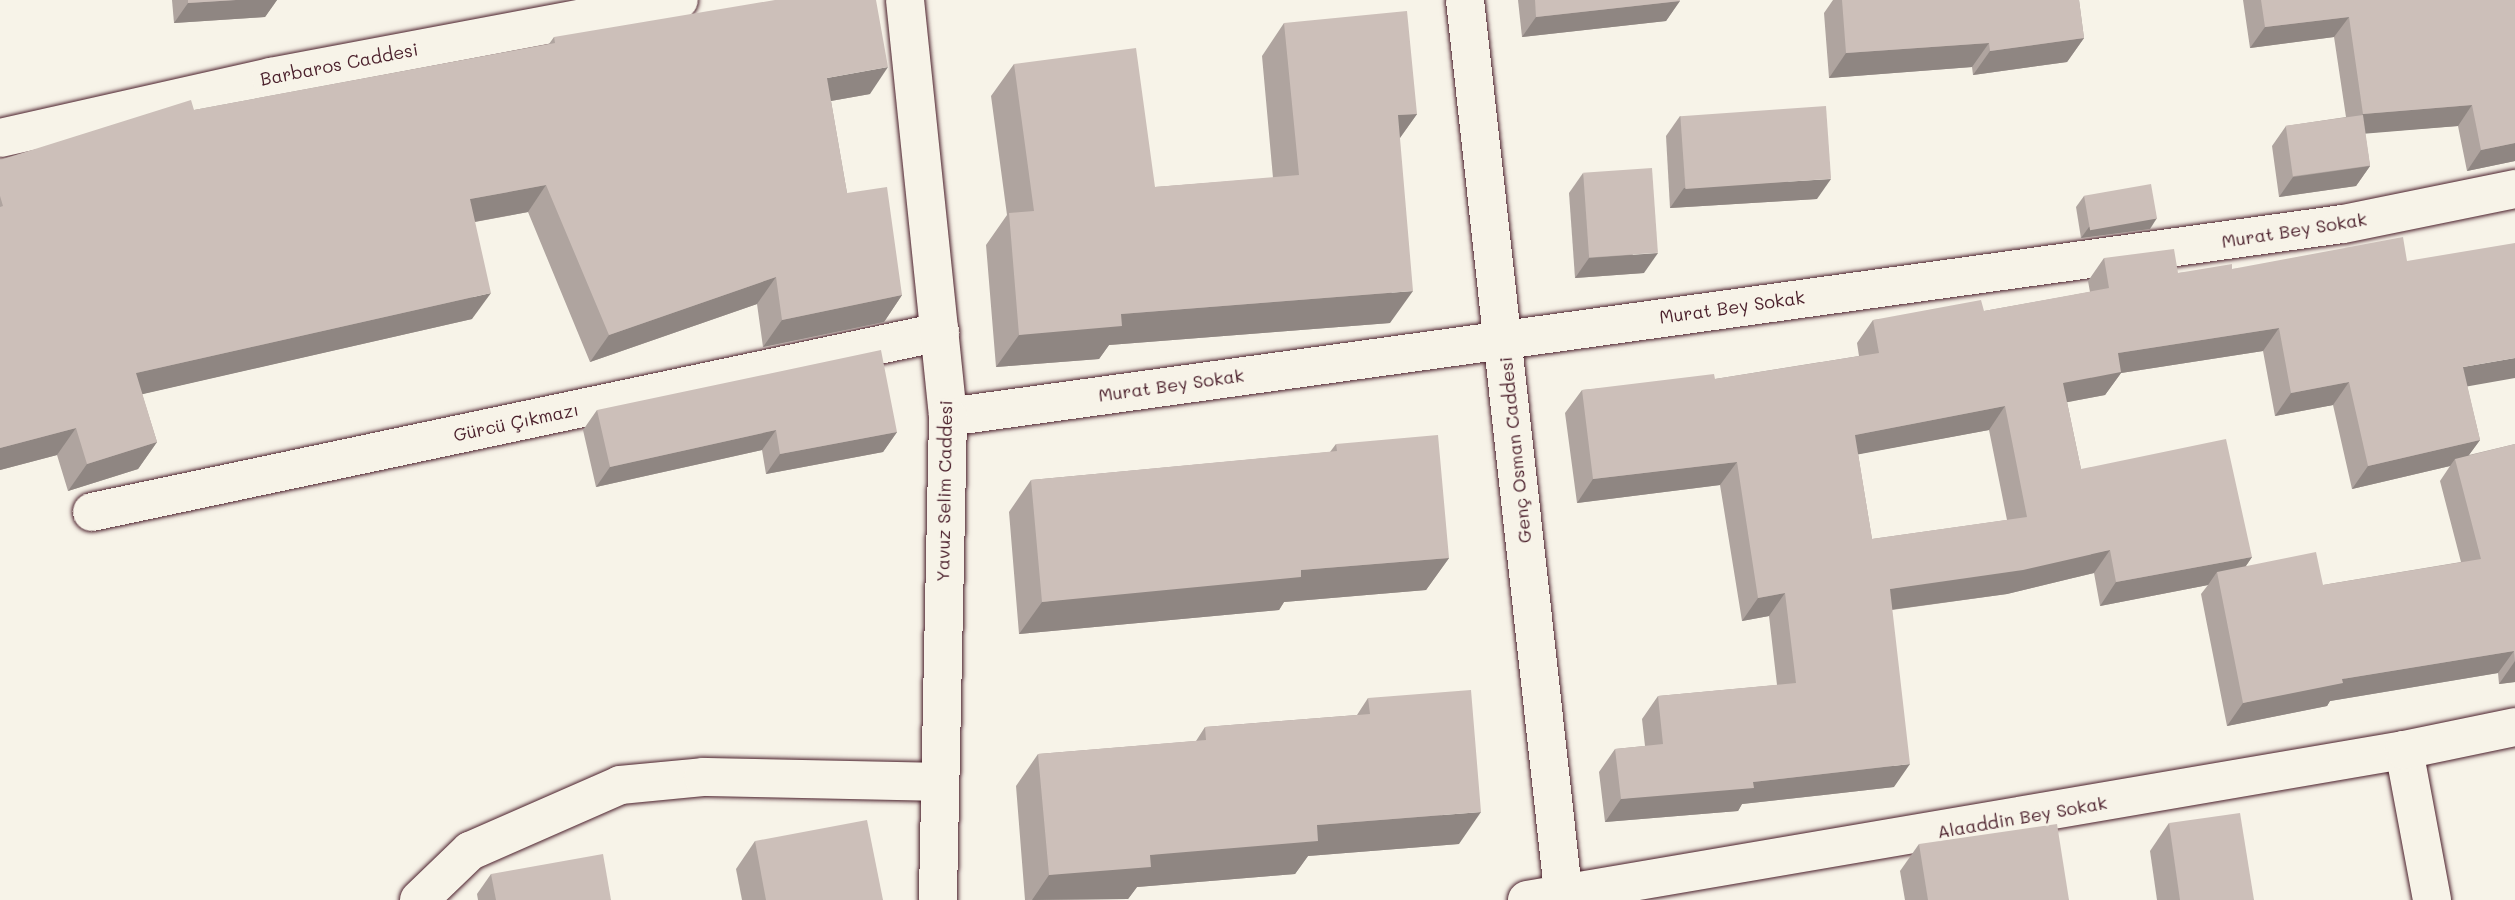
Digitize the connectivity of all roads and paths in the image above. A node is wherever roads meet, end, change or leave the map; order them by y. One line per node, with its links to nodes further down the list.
1 (680, 0): 4 (street, Barbaros Caddesi)
2 (905, 0): 6 (street, Yavuz Selim Caddesi)
3 (1465, 0): 7 (street, Genç Osman Caddesi)
4 (0, 138)
5 (2515, 189): 7 (street, Murat Bey Sokak)
6 (940, 332): 8 (street, Yavuz Selim Caddesi); 9 (street, Gürcü Çıkmazı)
7 (1502, 338): 8 (street, Murat Bey Sokak); 13 (street, Genç Osman Caddesi)
8 (948, 416): 12 (street, Yavuz Selim Caddesi)
9 (92, 512)
10 (2515, 727): 11 (street, Alaaddin Bey Sokak)
11 (2404, 750): 13 (street, Alaaddin Bey Sokak); 16 (street)
12 (937, 782): 14 (street); 15 (street, Yavuz Selim Caddesi)
13 (1552, 898)
14 (419, 900)
15 (938, 900)
16 (2432, 900)

